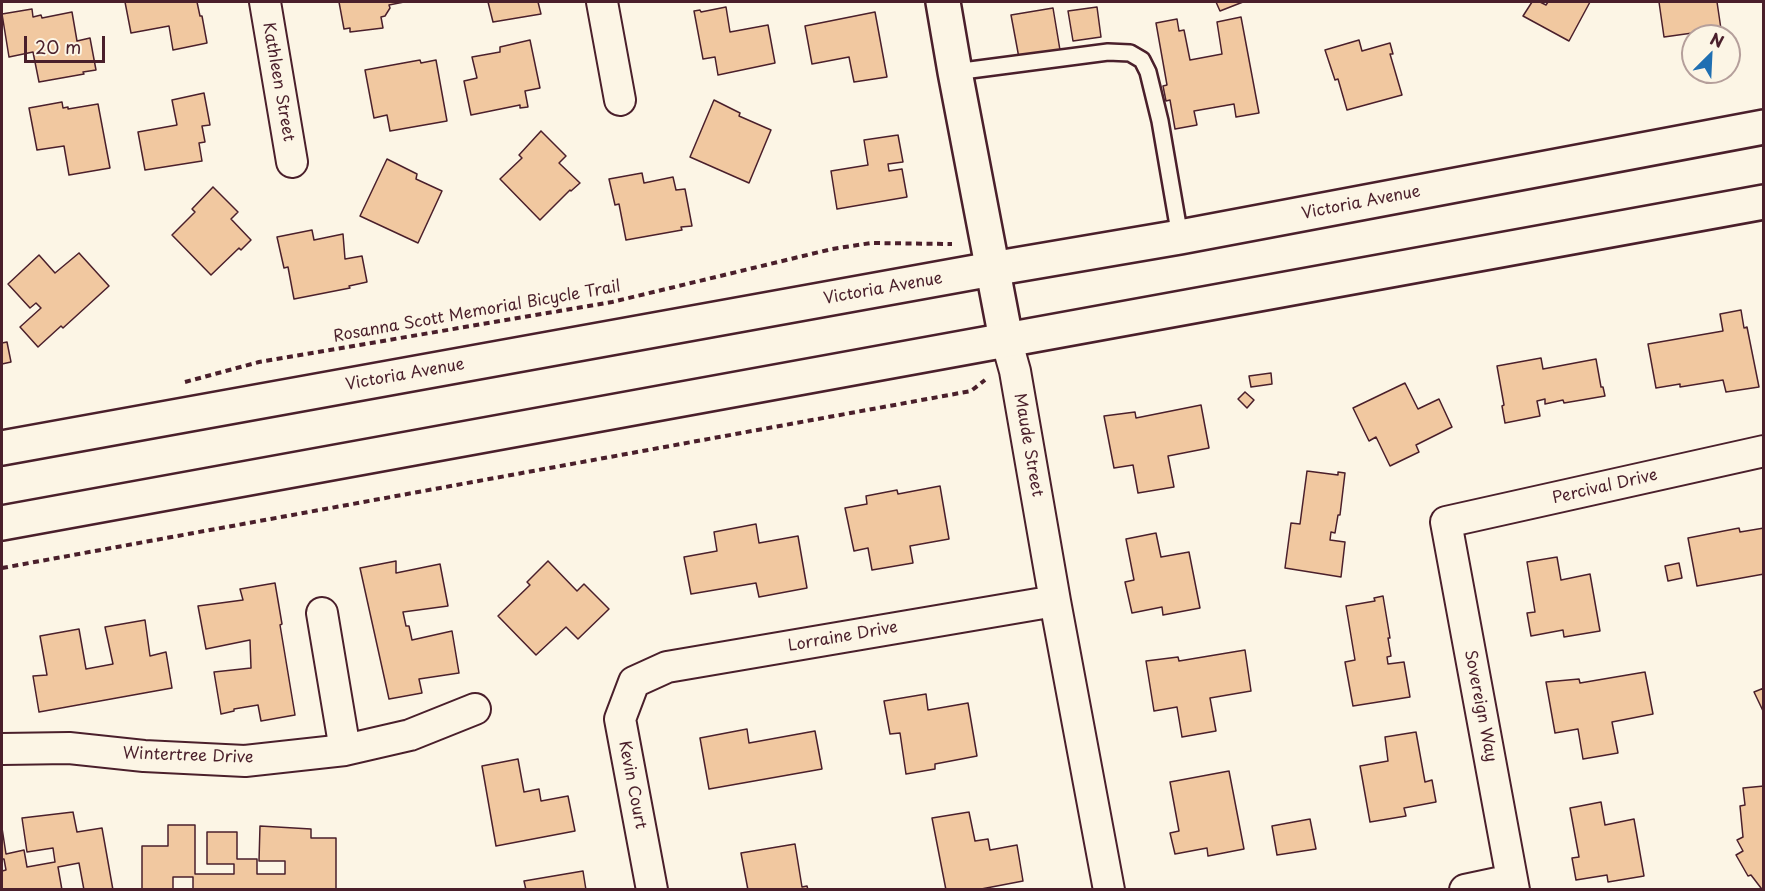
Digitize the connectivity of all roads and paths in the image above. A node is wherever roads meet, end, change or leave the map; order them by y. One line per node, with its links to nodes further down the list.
1 (265, 2): 7 (street, Kathleen Street)
2 (602, 2): 5 (street)
3 (943, 2): 4 (main road, Maude Street)
4 (955, 72): 9 (lane); 11 (main road, Maude Street)
5 (620, 100)
6 (1764, 127): 9 (main road, Victoria Avenue)
7 (292, 162)
8 (1764, 202): 12 (main road)
9 (1180, 237): 11 (main road, Victoria Avenue)
10 (958, 244): 14 (path, Rosanna Scott Memorial Bicycle Trail)
11 (992, 269): 12 (main road, Maude Street); 15 (main road, Victoria Avenue)
12 (1006, 339): 18 (main road); 20 (street, Maude Street)
13 (985, 380): 19 (path)
14 (181, 383)
15 (2, 448)
16 (1764, 451): 17 (street, Percival Drive)
17 (1446, 522): 26 (street, Sovereign Way)
18 (2, 523)
19 (2, 568)
20 (1055, 601): 22 (street, Lorraine Drive); 28 (street, Maude Street)
21 (322, 613): 25 (street)
22 (634, 682): 27 (street, Kevin Court)
23 (475, 709): 25 (street, Wintertree Drive)
24 (2, 750): 25 (street, Wintertree Drive)
25 (345, 750)
26 (1513, 885): 29 (street)
27 (652, 890)
28 (1109, 890)
29 (1465, 890)

